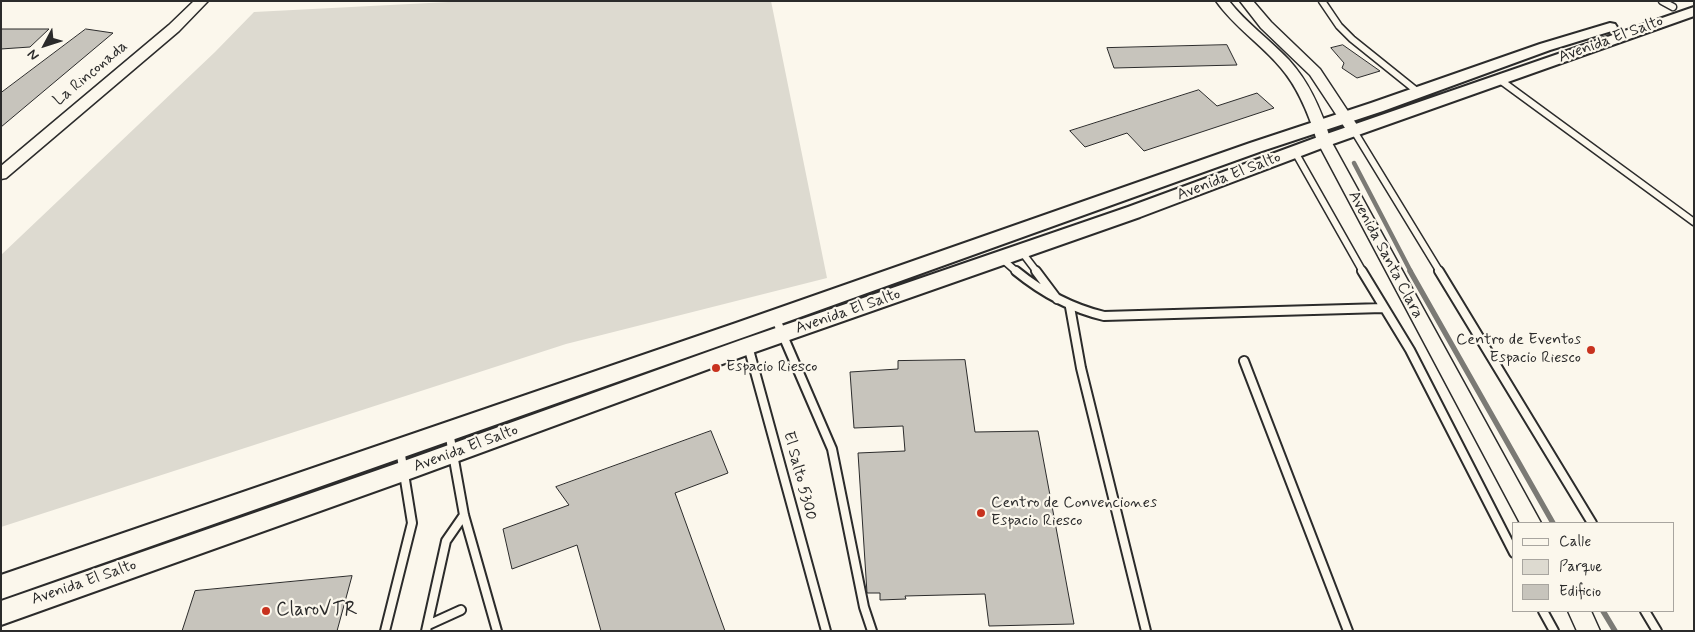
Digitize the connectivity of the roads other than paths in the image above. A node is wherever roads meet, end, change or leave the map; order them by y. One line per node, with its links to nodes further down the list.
1 (202, 1): 13 (street, La Rinconada)
2 (1222, 1): 11 (street, Avenida Santa Clara)
3 (1246, 1): 10 (street)
4 (1322, 1): 9 (lane)
5 (1690, 1): 6 (main road, Avenida El Salto)
6 (1668, 4): 9 (main road, Avenida El Salto)
7 (1694, 11): 8 (main road, Avenida El Salto)
8 (1500, 80): 10 (main road, Avenida El Salto); 14 (lane)
9 (1418, 92): 10 (main road, Avenida El Salto)
10 (1350, 124): 11 (main road, Avenida El Salto); 29 (lane)
11 (1322, 133): 12 (main road, Avenida El Salto); 20 (main road, Avenida El Salto); 28 (street, Avenida Santa Clara)
12 (1295, 152): 15 (main road, Avenida El Salto); 19 (lane)
13 (1, 174)
14 (1694, 222)
15 (1021, 251): 16 (main road, Avenida El Salto); 17 (lane)
16 (1001, 258): 17 (lane); 20 (main road, Avenida El Salto)
17 (1060, 302): 18 (lane)
18 (1070, 307): 19 (lane); 42 (lane)
19 (1383, 308): 30 (lane)
20 (779, 326): 21 (main road, Avenida El Salto); 41 (lane)
21 (746, 337): 23 (main road, Avenida El Salto); 25 (main road, Avenida El Salto); 40 (lane, El Salto 5300)
22 (1244, 361): 43 (lane)
23 (448, 430): 24 (main road, Avenida El Salto); 25 (lane)
24 (400, 447): 26 (lane); 31 (main road, Avenida El Salto)
25 (454, 453): 26 (main road, Avenida El Salto); 27 (lane)
26 (404, 471): 33 (main road, Avenida El Salto); 38 (lane)
27 (464, 515): 37 (lane); 39 (lane)
28 (1530, 522)
29 (1591, 522)
30 (1512, 549)
31 (1, 587)
32 (461, 610): 37 (lane)
33 (1, 612)
34 (1544, 612): 44 (lane)
35 (1579, 612): 45 (street)
36 (1646, 612): 46 (lane)
37 (427, 628)
38 (385, 631)
39 (497, 631)
40 (826, 631)
41 (872, 631)
42 (1146, 631)
43 (1348, 631)
44 (1554, 631)
45 (1589, 631)
46 (1657, 631)

